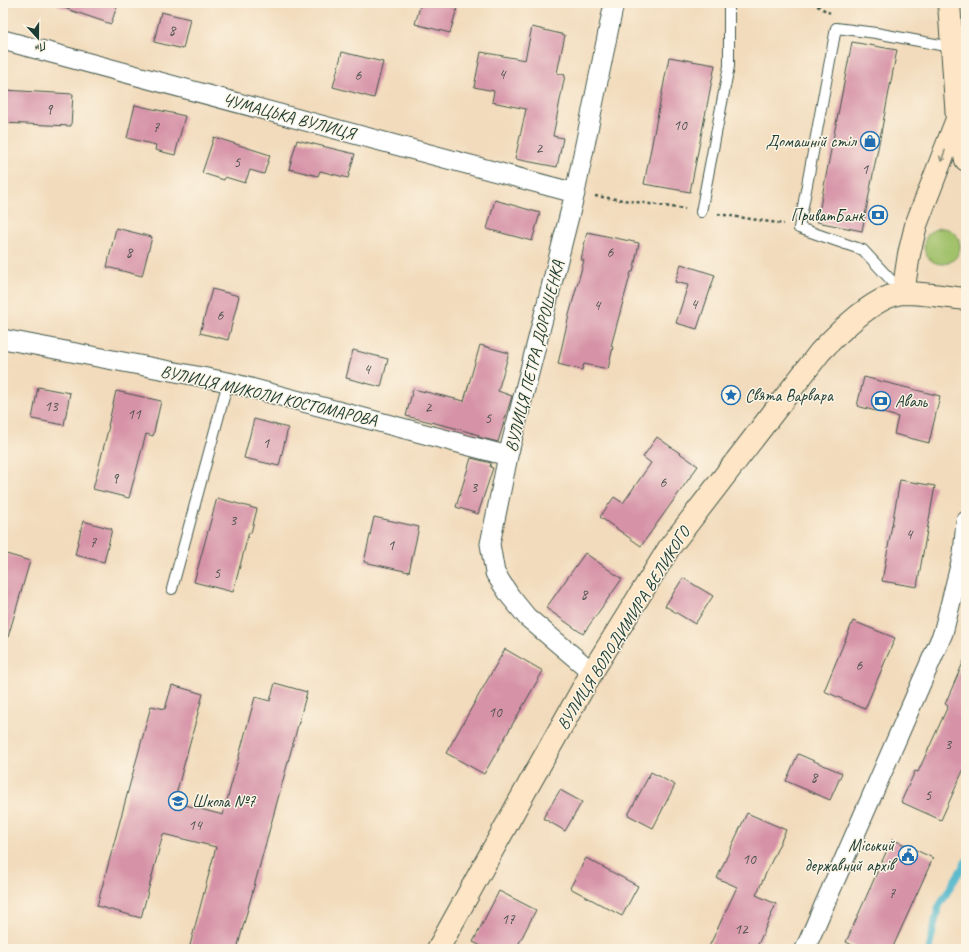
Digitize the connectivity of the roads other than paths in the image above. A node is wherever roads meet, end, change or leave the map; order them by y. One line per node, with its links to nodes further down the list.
1 (611, 3): 8 (street, ВУЛИЦЯ ПЕТРА ДОРОШЕНКА)
2 (729, 3): 9 (lane)
3 (948, 3): 5 (main road)
4 (3, 40): 8 (street, ЧУМАЦЬКА ВУЛИЦЯ)
5 (951, 46): 6 (main road); 10 (lane)
6 (957, 119): 7 (main road); 10 (main road, one-way to 10)
7 (966, 160)
8 (575, 193): 14 (street, ВУЛИЦЯ ПЕТРА ДОРОШЕНКА)
9 (700, 212)
10 (903, 293): 11 (main road); 17 (main road, ВУЛИЦЯ ВОЛОДИМИРА ВЕЛИКОГО)
11 (966, 299)
12 (3, 339): 13 (street, ВУЛИЦЯ МИКОЛИ КОСТОМАРОВА)
13 (228, 382): 14 (street, ВУЛИЦЯ МИКОЛИ КОСТОМАРОВА); 16 (lane)
14 (508, 456): 17 (street, ВУЛИЦЯ ПЕТРА ДОРОШЕНКА)
15 (966, 521): 19 (street)
16 (172, 589)
17 (592, 672): 18 (main road, ВУЛИЦЯ ВОЛОДИМИРА ВЕЛИКОГО)
18 (438, 949)
19 (804, 949)

